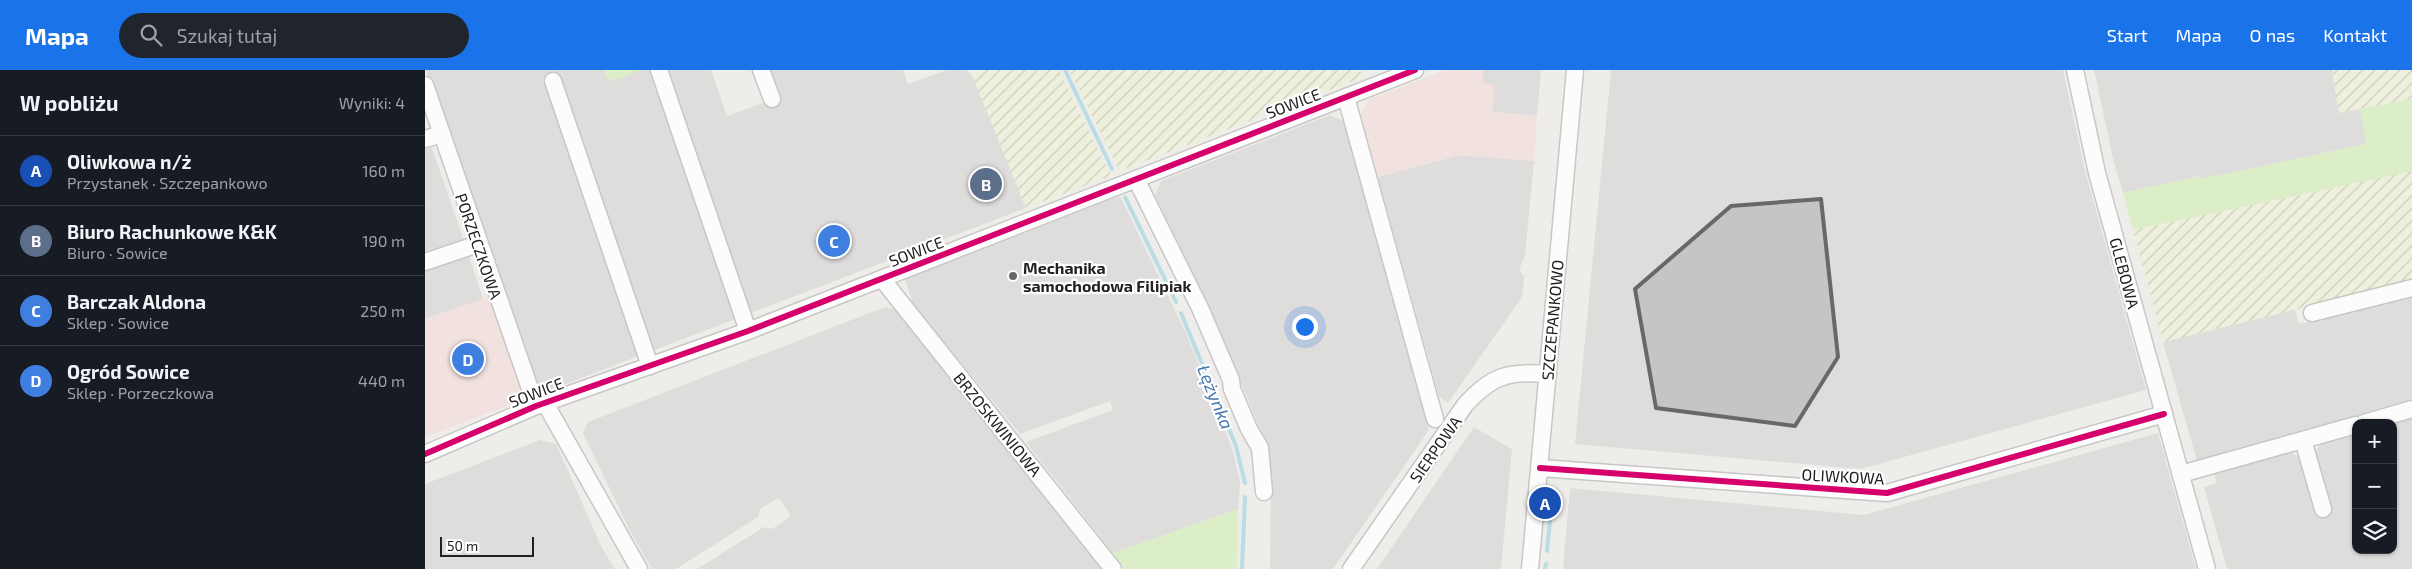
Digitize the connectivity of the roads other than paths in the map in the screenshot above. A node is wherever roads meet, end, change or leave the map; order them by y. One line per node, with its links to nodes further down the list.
1 (659, 70): 18 (street)
2 (761, 70): 9 (street)
3 (1415, 70): 8 (street, SOWICE)
4 (1575, 70): 20 (street, SZCZEPANKOWO)
5 (2075, 70): 23 (street, GLEBOWA)
6 (553, 81): 19 (street)
7 (425, 85): 10 (street, PORZECZKOWA)
8 (1346, 97): 12 (street, SOWICE); 24 (street)
9 (772, 99)
10 (441, 134): 11 (street); 13 (street, PORZECZKOWA)
11 (425, 139)
12 (1136, 179): 15 (street, SOWICE); 31 (street)
13 (478, 244): 14 (street); 21 (street, PORZECZKOWA)
14 (425, 262)
15 (882, 279): 18 (street, SOWICE); 34 (street, BRZOSKWINIOWA)
16 (2412, 288): 17 (street)
17 (2312, 313)
18 (748, 331): 19 (street, SOWICE)
19 (650, 366): 21 (street, SOWICE)
20 (1548, 374): 29 (street, SZCZEPANKOWO); 35 (street, SIERPOWA)
21 (540, 405): 28 (street, SOWICE); 33 (street, PORZECZKOWA)
22 (2412, 409): 25 (street)
23 (2164, 414): 29 (street, OLIWKOWA); 30 (street, GLEBOWA)
24 (1435, 419)
25 (2378, 419)
26 (2352, 426): 27 (street)
27 (2303, 440): 30 (street); 32 (street)
28 (425, 454)
29 (1540, 468): 36 (street, SZCZEPANKOWO)
30 (2181, 474): 37 (street, GLEBOWA)
31 (1264, 492)
32 (2323, 509)
33 (639, 569)
34 (1113, 569)
35 (1351, 569)
36 (1530, 569)
37 (2207, 569)

